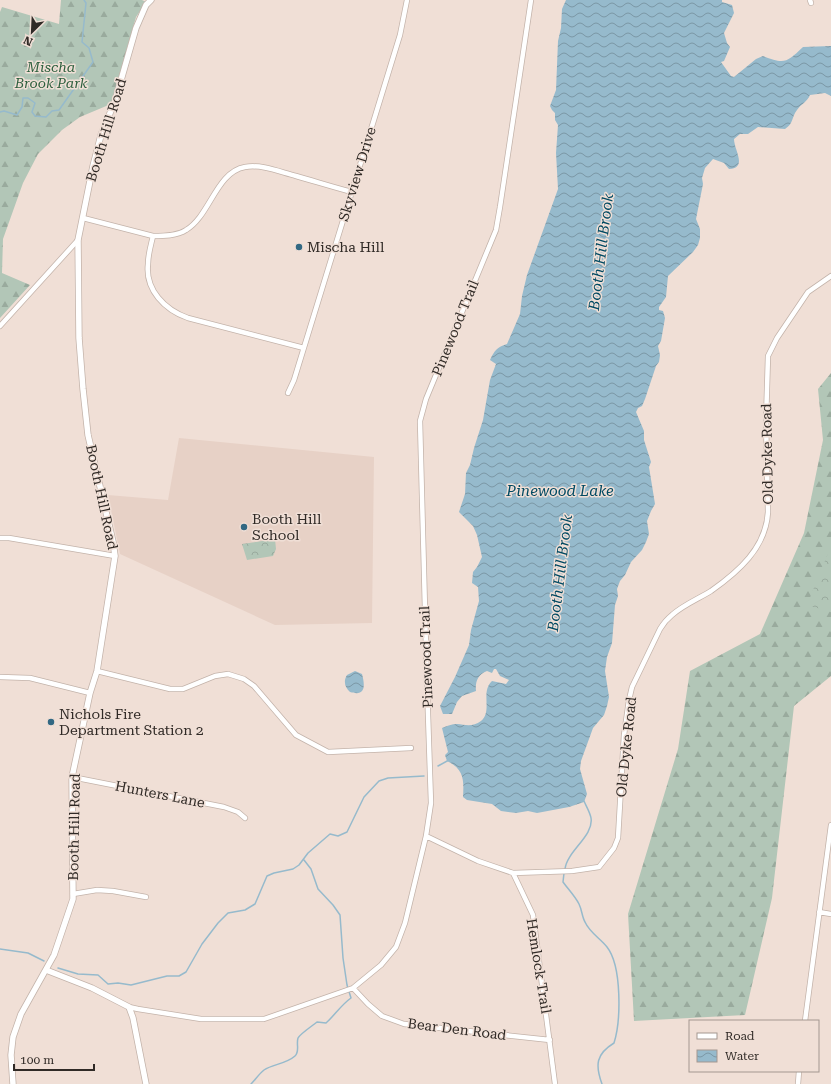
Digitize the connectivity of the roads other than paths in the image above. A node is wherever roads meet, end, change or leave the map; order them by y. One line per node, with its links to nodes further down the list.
1 (150, 0): 5 (street, Booth Hill Road)
2 (407, 0): 4 (street, Skyview Drive)
3 (531, 0): 21 (street, Pinewood Trail)
4 (352, 192): 6 (street); 10 (street, Skyview Drive)
5 (83, 218): 6 (street); 7 (street, Booth Hill Road)
6 (153, 236): 10 (street)
7 (78, 240): 9 (street); 13 (street, Booth Hill Road)
8 (831, 276): 22 (street, Old Dyke Road)
9 (0, 326)
10 (304, 348): 11 (street, Skyview Drive)
11 (288, 393)
12 (0, 538): 13 (street)
13 (114, 556): 14 (street, Booth Hill Road)
14 (97, 671): 16 (street, Booth Hill Road); 17 (street)
15 (0, 677): 16 (street)
16 (90, 693): 18 (street, Booth Hill Road)
17 (411, 748)
18 (72, 777): 19 (street, Hunters Lane); 23 (street, Booth Hill Road)
19 (245, 818)
20 (831, 825): 25 (street)
21 (426, 836): 22 (street); 28 (street, Pinewood Trail)
22 (513, 873): 31 (street, Hemlock Trail)
23 (73, 894): 24 (street); 27 (street, Booth Hill Road)
24 (146, 897)
25 (819, 912): 26 (street); 30 (street)
26 (831, 914)
27 (46, 970): 29 (street, Pinewood Trail); 33 (street, Booth Hill Road)
28 (352, 989): 29 (street, Pinewood Trail); 31 (street, Bear Den Road)
29 (129, 1007): 34 (street)
30 (805, 1020)
31 (550, 1040): 35 (street, Hemlock Trail)
32 (799, 1072): 36 (street)
33 (13, 1084)
34 (146, 1084)
35 (555, 1084)
36 (798, 1084)

